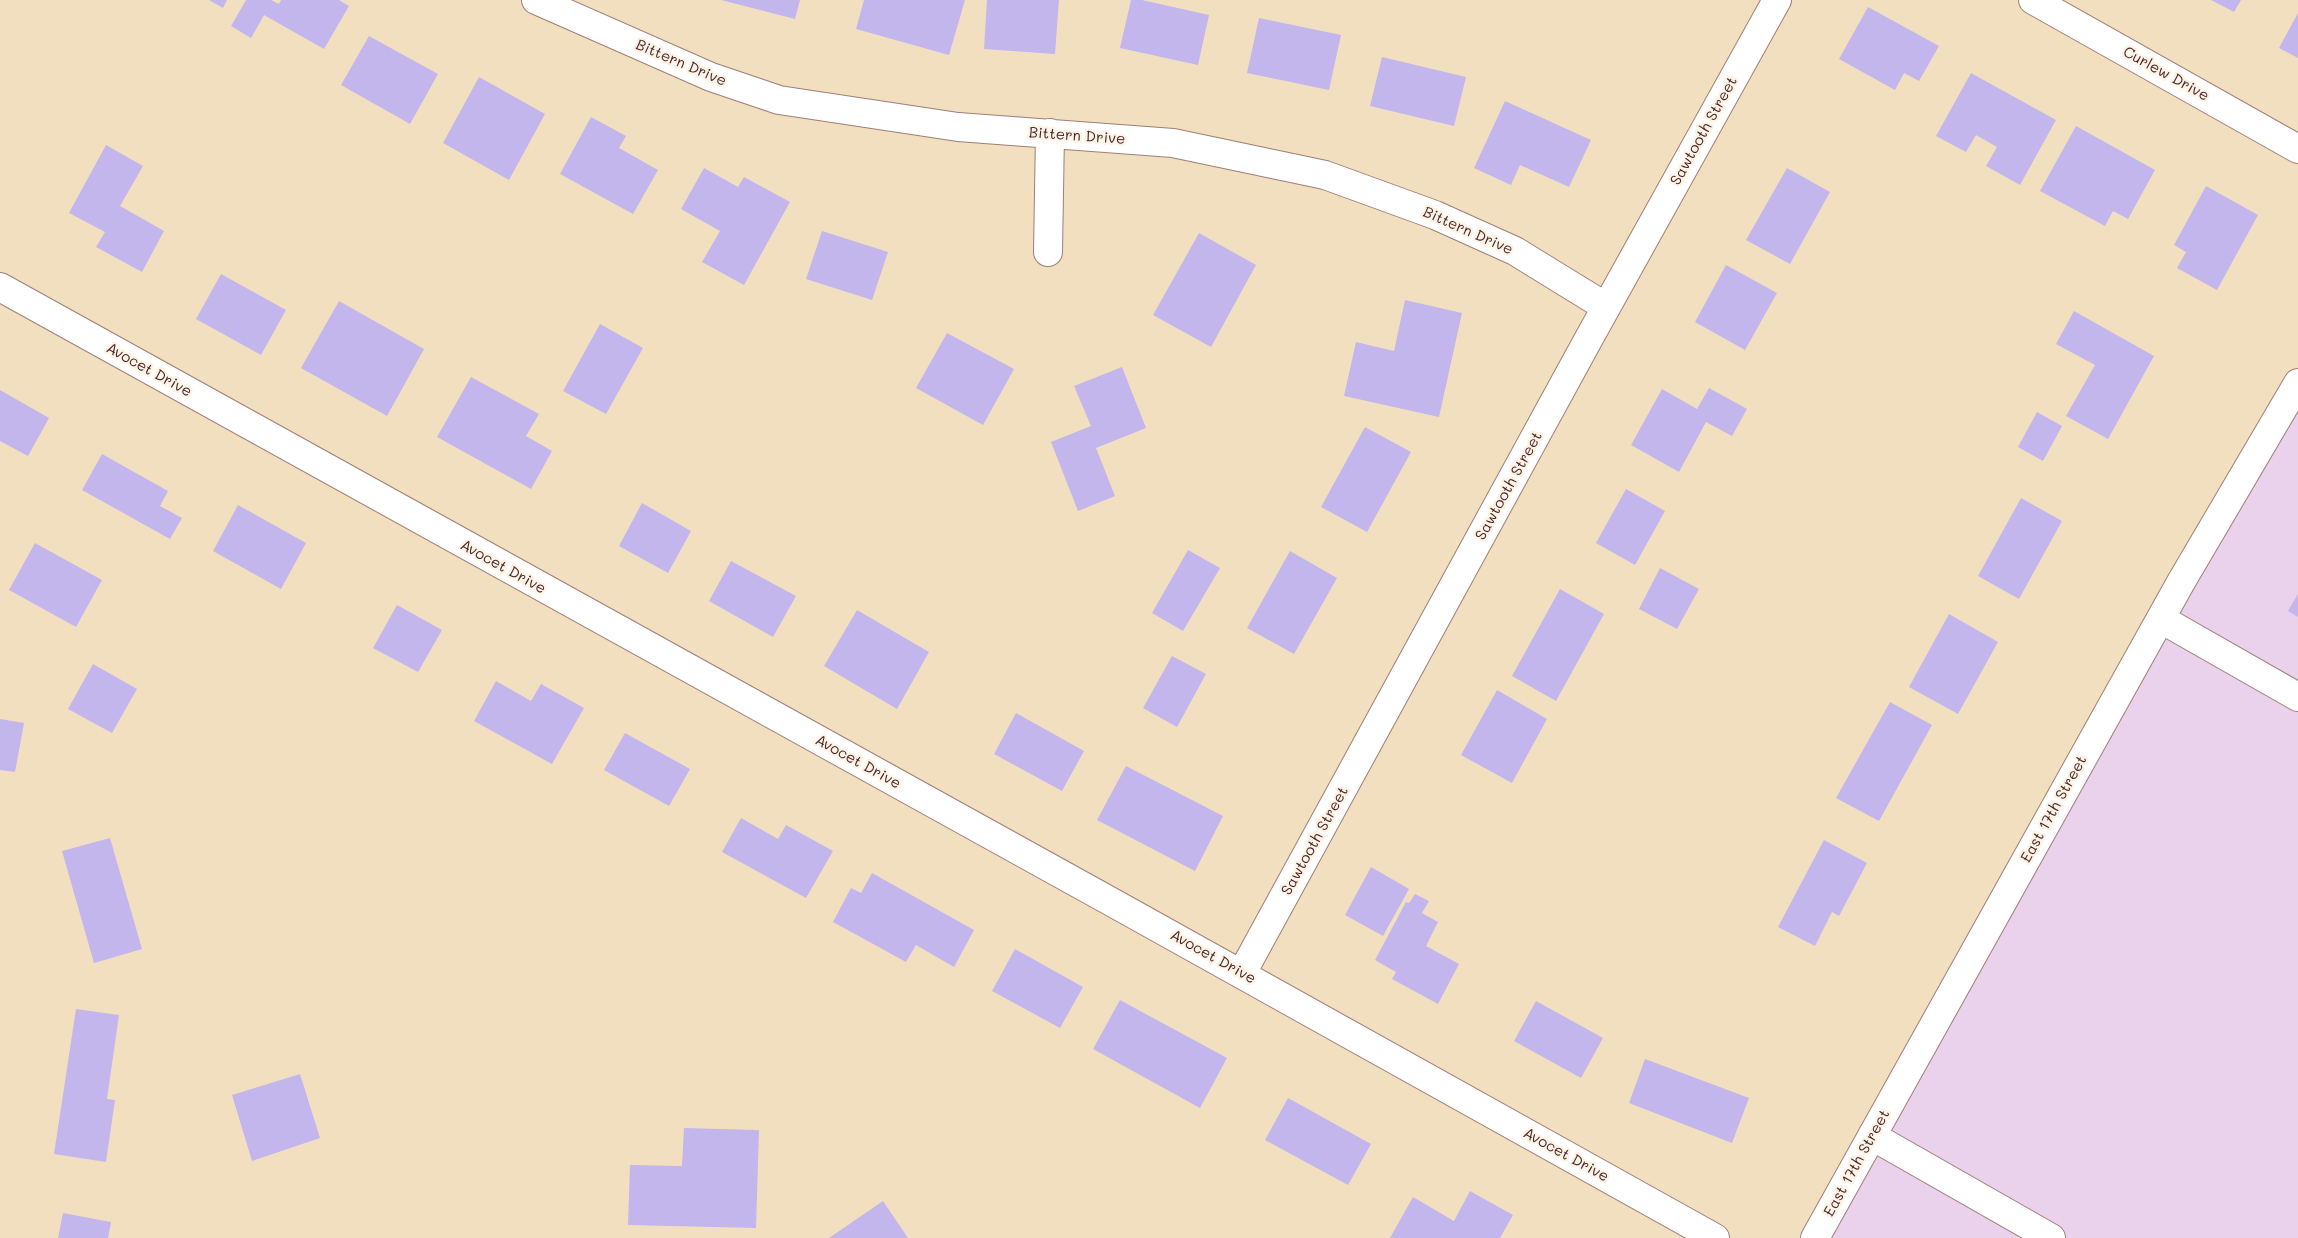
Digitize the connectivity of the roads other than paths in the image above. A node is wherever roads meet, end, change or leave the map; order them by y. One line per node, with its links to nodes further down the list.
1 (536, 0): 4 (street, Bittern Drive)
2 (1777, 0): 8 (street, Sawtooth Street)
3 (2033, 0): 5 (street, Curlew Drive)
4 (1050, 133): 6 (street); 8 (street, Bittern Drive)
5 (2298, 148)
6 (1048, 252)
7 (0, 287): 12 (street, Avocet Drive)
8 (1606, 307): 12 (street, Sawtooth Street)
9 (2298, 383): 10 (street, East 17th Street)
10 (2161, 619): 11 (street); 13 (street, East 17th Street)
11 (2298, 697)
12 (1242, 973): 14 (street, Avocet Drive)
13 (1872, 1136): 15 (street, East 17th Street); 16 (street)
14 (1715, 1238)
15 (1815, 1238)
16 (2051, 1238)

